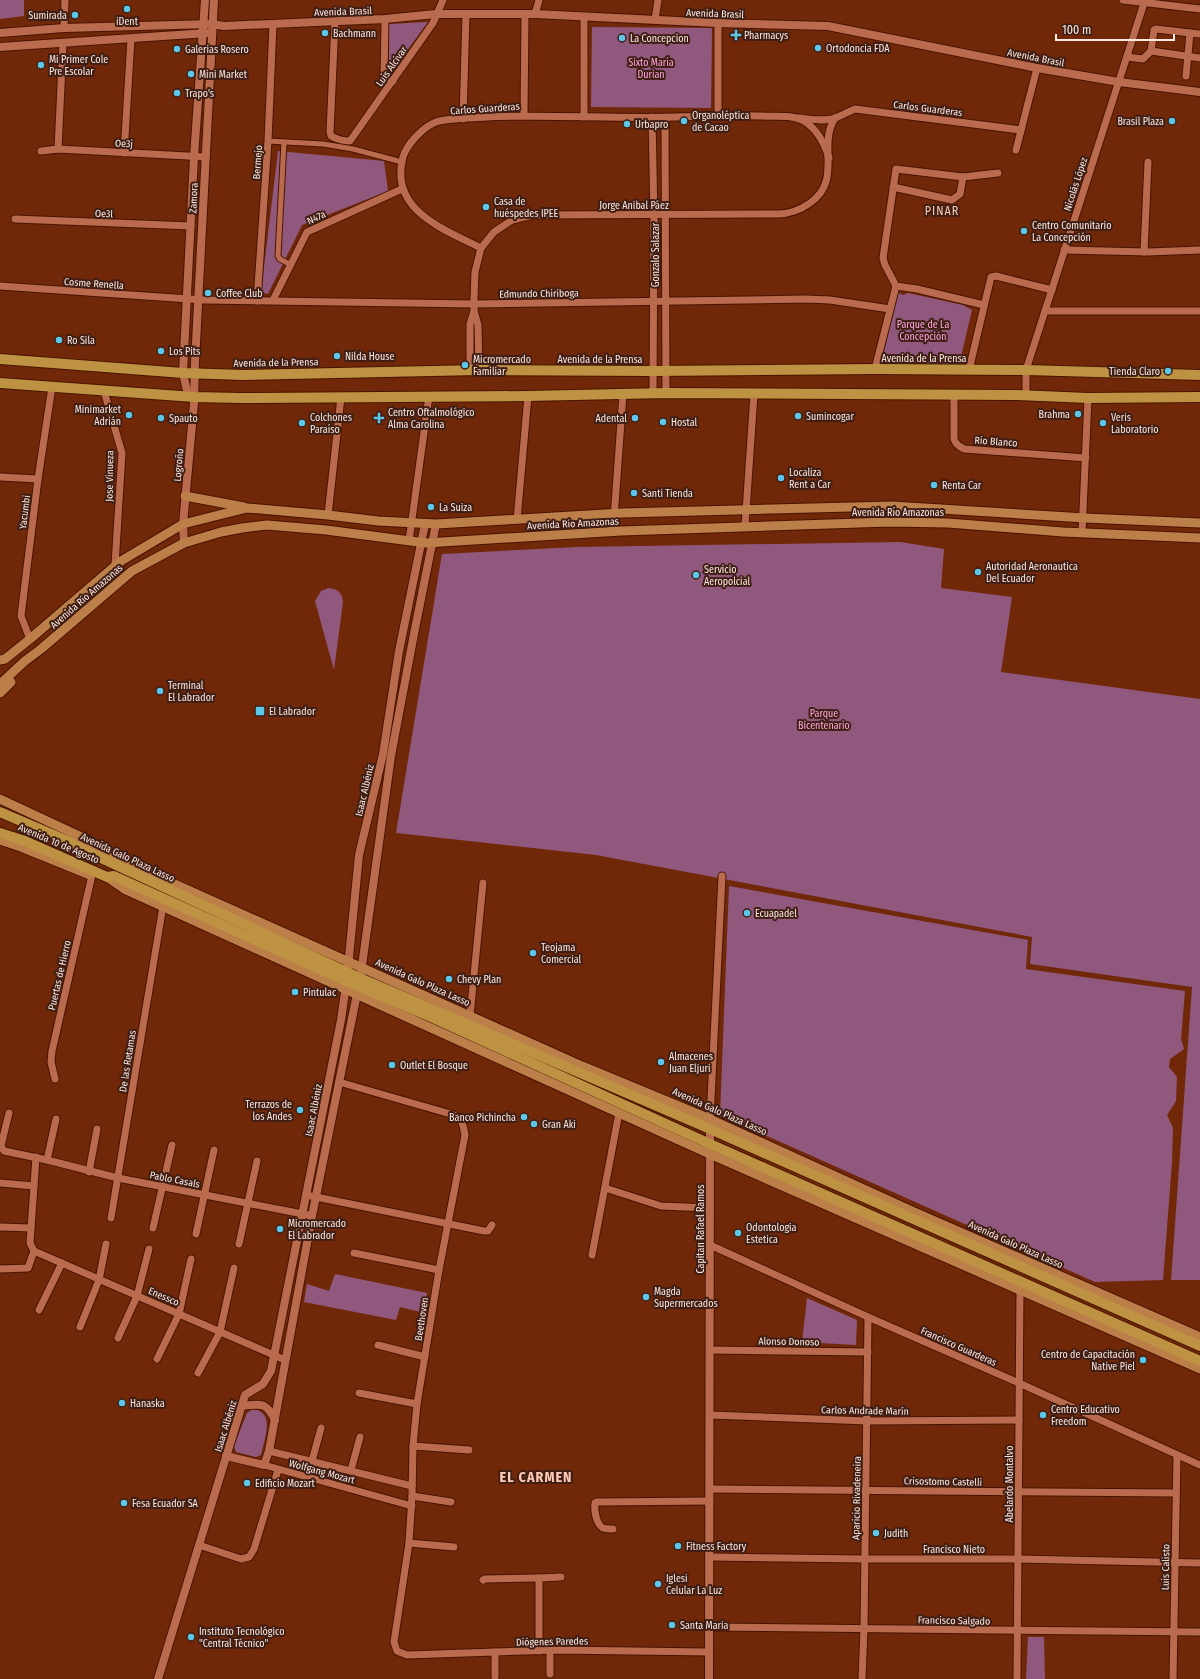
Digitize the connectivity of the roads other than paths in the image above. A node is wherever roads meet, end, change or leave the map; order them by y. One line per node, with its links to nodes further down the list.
1 (65, 0): 23 (street)
2 (205, 0): 19 (street, Zamora)
3 (214, 0): 20 (street, Zamora)
4 (443, 0): 10 (street, Luis Alcívar)
5 (539, 0): 13 (street)
6 (658, 0): 16 (street)
7 (1123, 0): 8 (street)
8 (1145, 2): 9 (street); 34 (street, Nicolás López)
9 (1200, 9)
10 (436, 14): 11 (street, Avenida Brasil); 15 (street, Avenida Brasil); 38 (street, Luis Alcívar)
11 (466, 14): 12 (street, Avenida Brasil); 47 (street)
12 (525, 14): 13 (street, Avenida Brasil); 41 (street)
13 (535, 14): 14 (street, Avenida Brasil)
14 (584, 17): 16 (street, Avenida Brasil); 43 (street)
15 (385, 19): 17 (street, Avenida Brasil); 38 (street)
16 (656, 20): 18 (street, Avenida Brasil)
17 (335, 22): 21 (street, Avenida Brasil); 52 (street)
18 (718, 23): 36 (street, Avenida Brasil); 42 (street)
19 (204, 24): 20 (street, Avenida Brasil); 23 (street, Avenida Brasil); 26 (street, Zamora)
20 (212, 24): 22 (street, Avenida Brasil); 24 (street, Zamora)
21 (273, 24): 22 (street, Avenida Brasil); 50 (street, Bermejo)
22 (224, 26): 24 (street, Avenida Brasil)
23 (64, 28): 25 (street, Avenida Brasil)
24 (212, 32): 26 (street, Avenida Brasil); 58 (street, Zamora)
25 (0, 33)
26 (203, 33): 29 (street, Avenida Brasil); 57 (street, Zamora)
27 (1190, 33): 28 (street); 32 (street); 33 (street)
28 (1200, 34)
29 (131, 39): 30 (street, Avenida Brasil); 56 (street)
30 (63, 43): 31 (street, Avenida Brasil); 53 (street)
31 (0, 47)
32 (1151, 51): 33 (street); 34 (street)
33 (1188, 56): 35 (street); 37 (street)
34 (1127, 57): 39 (street, Nicolás López)
35 (1200, 58)
36 (1037, 68): 39 (street, Avenida Brasil); 49 (street)
37 (1186, 76)
38 (393, 81): 52 (street, Luis Alcívar)
39 (1119, 82): 40 (street, Avenida Brasil); 71 (street, Nicolás López)
40 (1200, 92)
41 (524, 115): 43 (street, Carlos Guarderas); 47 (street, Carlos Guarderas)
42 (718, 115): 45 (street, Carlos Guarderas); 46 (street, Carlos Guarderas)
43 (584, 116): 44 (street, Carlos Guarderas)
44 (652, 117): 45 (street, Carlos Guarderas); 66 (street, Gonzalo Salazar)
45 (665, 117): 67 (street, Gonzalo Salazar)
46 (790, 117): 48 (street, Carlos Guarderas); 59 (street)
47 (464, 118): 60 (street, Carlos Guarderas)
48 (835, 118): 49 (street, Carlos Guarderas); 59 (street)
49 (1021, 130): 54 (street)
50 (268, 141): 51 (street); 81 (street, Bermejo)
51 (284, 142): 52 (street); 74 (street)
52 (342, 144): 60 (street)
53 (58, 149): 55 (street, Oe3j); 56 (street, Oe3j)
54 (1016, 150)
55 (41, 151)
56 (124, 153): 57 (street, Oe3j)
57 (194, 157): 58 (street, Oe3j); 69 (street, Zamora)
58 (206, 157): 79 (street, Zamora)
59 (829, 158): 67 (street, Jorge Anibal Páez)
60 (402, 162): 65 (street, Carlos Guarderas)
61 (1148, 162): 73 (street)
62 (998, 173): 63 (street)
63 (963, 177): 64 (street); 64 (street)
64 (893, 187): 76 (street)
65 (402, 189): 70 (street); 74 (street, N47a)
66 (654, 214): 67 (street, Jorge Anibal Páez); 70 (street, Jorge Anibal Páez); 82 (street, Gonzalo Salazar)
67 (665, 214): 83 (street, Gonzalo Salazar)
68 (16, 219): 69 (street, Oe3l)
69 (191, 226): 78 (street, Zamora)
70 (481, 248): 85 (street, Jorge Anibal Páez)
71 (1064, 250): 73 (street); 77 (street, Nicolás López)
72 (1200, 250): 73 (street)
73 (1144, 252)
74 (291, 266): 80 (street, N47a)
75 (0, 286): 78 (street, Cosme Renella)
76 (896, 286): 84 (street); 86 (street)
77 (1052, 290): 84 (street); 87 (street, Nicolás López)
78 (187, 300): 79 (street, Edmundo Chiriboga); 96 (street, Zamora)
79 (198, 300): 81 (street, Edmundo Chiriboga); 97 (street, Zamora)
80 (273, 300): 81 (street, Edmundo Chiriboga); 85 (street, Edmundo Chiriboga)
81 (257, 301)
82 (654, 301): 83 (street, Edmundo Chiriboga); 85 (street, Edmundo Chiriboga); 94 (street, Gonzalo Salazar)
83 (665, 301): 86 (street, Edmundo Chiriboga); 95 (street, Gonzalo Salazar)
84 (984, 304): 92 (street)
85 (474, 307): 91 (street, Jorge Anibal Páez)
86 (890, 309): 90 (street)
87 (1045, 311): 88 (street); 93 (street, Nicolás López)
88 (1200, 311)
89 (0, 359): 96 (main road, Avenida de la Prensa)
90 (875, 369): 92 (main road, Avenida de la Prensa); 95 (main road, Avenida de la Prensa)
91 (474, 370): 94 (main road, Avenida de la Prensa); 97 (main road, Avenida de la Prensa)
92 (968, 370): 93 (main road, Avenida de la Prensa)
93 (1026, 370): 98 (main road, Avenida de la Prensa); 108 (street, Nicolás López)
94 (653, 371): 95 (main road, Avenida de la Prensa); 102 (street, Gonzalo Salazar)
95 (666, 371): 103 (street, Gonzalo Salazar)
96 (183, 373): 97 (main road, Avenida de la Prensa); 104 (street, Zamora)
97 (194, 373): 104 (street, Zamora)
98 (1200, 375)
99 (0, 383): 100 (main road)
100 (52, 387): 101 (main road); 116 (street, Yacumbi)
101 (104, 391): 104 (main road); 139 (street, Jose Vinueza)
102 (653, 393): 103 (main road); 105 (main road)
103 (666, 393): 106 (main road)
104 (191, 394): 111 (main road); 117 (street, Logroño)
105 (623, 394): 110 (main road); 121 (street)
106 (754, 394): 107 (main road); 119 (street)
107 (954, 395): 108 (main road); 114 (street, Rio Blanco)
108 (1026, 395): 113 (main road)
109 (429, 396): 110 (main road); 111 (main road); 125 (street)
110 (528, 396): 124 (street)
111 (341, 397): 122 (street)
112 (1200, 397): 113 (main road)
113 (1088, 398): 114 (street)
114 (1086, 458): 123 (street)
115 (0, 477): 116 (street)
116 (38, 479): 140 (street, Yacumbi)
117 (185, 496): 118 (main road); 128 (street, Logroño)
118 (247, 508): 122 (main road, Avenida Río Amazonas); 128 (main road, Avenida Río Amazonas)
119 (746, 510): 120 (main road, Avenida Río Amazonas); 121 (main road, Avenida Río Amazonas); 131 (street)
120 (947, 510): 123 (main road, Avenida Río Amazonas); 126 (main road)
121 (614, 514): 124 (main road, Avenida Río Amazonas); 132 (street)
122 (328, 515): 125 (main road, Avenida Río Amazonas)
123 (1083, 518): 127 (main road, Avenida Río Amazonas); 133 (street)
124 (517, 520): 130 (main road, Avenida Río Amazonas)
125 (411, 523): 129 (main road, Avenida Río Amazonas); 135 (street)
126 (948, 523): 131 (main road, Avenida Río Amazonas); 133 (main road, Avenida Río Amazonas)
127 (1200, 523)
128 (183, 524): 136 (street, Logroño); 139 (main road, Avenida Río Amazonas)
129 (425, 524): 130 (main road, Avenida Río Amazonas); 137 (street, Isaac Albéniz)
130 (436, 524): 138 (street, Isaac Albéniz)
131 (745, 526): 132 (main road, Avenida Río Amazonas)
132 (613, 532): 138 (main road, Avenida Río Amazonas)
133 (1082, 532): 134 (main road, Avenida Río Amazonas)
134 (1200, 538)
135 (409, 541): 136 (main road, Avenida Río Amazonas); 137 (main road, Avenida Río Amazonas)
136 (184, 543): 141 (main road, Avenida Río Amazonas)
137 (421, 543): 138 (main road, Avenida Río Amazonas); 145 (street, Isaac Albéniz)
138 (433, 543): 146 (street, Isaac Albéniz)
139 (115, 565): 140 (main road, Avenida Río Amazonas)
140 (30, 639): 142 (main road, Avenida Río Amazonas)
141 (41, 649): 143 (main road, Avenida Río Amazonas); 144 (main road)
142 (3, 659)
143 (0, 684)
144 (0, 693)
145 (383, 754): 146 (street); 159 (street, Isaac Albéniz)
146 (391, 756): 160 (street, Isaac Albéniz)
147 (0, 799): 152 (main road)
148 (0, 812): 151 (main road, Avenida 10 de Agosto)
149 (0, 833): 155 (main road, Avenida 10 de Agosto)
150 (0, 840): 153 (main road)
151 (68, 841): 152 (main road, Avenida Galo Plaza Lasso); 161 (main road, Avenida Galo Plaza Lasso)
152 (114, 857): 159 (main road, Avenida Galo Plaza Lasso)
153 (92, 875): 157 (main road); 164 (street, Puertas de Hierro)
154 (722, 876): 169 (street, Capitan Rafael Ramos)
155 (107, 877): 157 (main road, Avenida Galo Plaza Lasso); 161 (main road, Avenida Galo Plaza Lasso)
156 (483, 883): 163 (street)
157 (126, 890): 158 (main road, Avenida Galo Plaza Lasso)
158 (163, 906): 161 (main road, Avenida Galo Plaza Lasso); 178 (street, De las Retamas)
159 (349, 962): 160 (main road, Avenida Galo Plaza Lasso); 161 (street, Isaac Albéniz)
160 (362, 967): 162 (street, Isaac Albéniz); 163 (main road, Avenida Galo Plaza Lasso)
161 (346, 981): 162 (main road, Avenida Galo Plaza Lasso); 184 (street, Isaac Albéniz)
162 (358, 987): 165 (street, Isaac Albéniz); 167 (main road, Avenida Galo Plaza Lasso); 169 (main road, Avenida Galo Plaza Lasso); 172 (main road, Avenida Galo Plaza Lasso)
163 (470, 1016): 169 (main road, Avenida Galo Plaza Lasso)
164 (55, 1079)
165 (339, 1082): 185 (street, Isaac Albéniz); 191 (street, Beethoven)
166 (9, 1113): 174 (street, Pablo Casals)
167 (619, 1113): 172 (main road, Avenida Galo Plaza Lasso); 182 (street)
168 (56, 1119): 175 (street)
169 (710, 1124): 172 (street, Capitan Rafael Ramos); 217 (main road, Avenida Galo Plaza Lasso); 220 (main road, Avenida Galo Plaza Lasso)
170 (97, 1129): 177 (street)
171 (172, 1145): 181 (street)
172 (710, 1149): 187 (street, Capitan Rafael Ramos); 210 (main road, Avenida Galo Plaza Lasso); 227 (main road, Avenida Galo Plaza Lasso)
173 (214, 1150): 183 (street)
174 (36, 1157): 175 (street, Pablo Casals); 180 (street)
175 (47, 1160): 177 (street, Pablo Casals)
176 (257, 1161): 186 (street)
177 (89, 1172): 178 (street, Pablo Casals)
178 (118, 1178): 181 (street, Pablo Casals); 190 (street, De las Retamas)
179 (0, 1183): 180 (street)
180 (34, 1186): 194 (street)
181 (163, 1186): 183 (street, Pablo Casals); 195 (street)
182 (605, 1188): 187 (street); 203 (street)
183 (204, 1195): 186 (street, Pablo Casals); 196 (street)
184 (306, 1195): 185 (street); 188 (street, Isaac Albéniz)
185 (316, 1198): 189 (street, Isaac Albéniz); 191 (street)
186 (247, 1203): 188 (street, Pablo Casals); 198 (street)
187 (709, 1208): 199 (street, Capitan Rafael Ramos)
188 (302, 1214): 189 (street, Pablo Casals); 223 (street, Isaac Albéniz)
189 (312, 1216): 226 (street, Isaac Albéniz)
190 (111, 1218)
191 (448, 1223): 192 (street); 208 (street, Beethoven)
192 (492, 1225)
193 (0, 1227): 194 (street)
194 (31, 1228): 201 (street)
195 (153, 1228)
196 (196, 1234)
197 (106, 1244): 209 (street)
198 (239, 1244)
199 (710, 1245): 214 (street, Francisco Guarderas); 221 (street, Capitan Rafael Ramos)
200 (149, 1249): 211 (street)
201 (34, 1251): 205 (street, Enessco); 207 (street)
202 (354, 1253): 208 (street)
203 (592, 1255)
204 (191, 1259): 213 (street)
205 (62, 1263): 209 (street, Enessco); 212 (street)
206 (234, 1268): 216 (street)
207 (0, 1269)
208 (439, 1270): 224 (street, Beethoven)
209 (99, 1280): 211 (street, Enessco); 215 (street)
210 (1020, 1289): 228 (main road, Avenida Galo Plaza Lasso); 230 (street, Abelardo Montalvo)
211 (137, 1296): 213 (street, Enessco); 218 (street)
212 (39, 1310)
213 (179, 1314): 216 (street, Enessco); 225 (street)
214 (868, 1318): 222 (street, Aparicio Rivadeneira); 230 (street, Francisco Guarderas)
215 (80, 1327)
216 (220, 1332): 223 (street, Enessco); 229 (street)
217 (1200, 1337)
218 (118, 1338)
219 (378, 1345): 224 (street)
220 (1200, 1346)
221 (711, 1350): 222 (street, Alonso Donoso); 234 (street, Capitan Rafael Ramos)
222 (868, 1352): 237 (street, Aparicio Rivadeneira)
223 (275, 1355): 226 (street, Enessco); 233 (street, Isaac Albéniz)
224 (425, 1357): 232 (street, Beethoven)
225 (157, 1359)
226 (285, 1360): 235 (street, Isaac Albéniz)
227 (1200, 1361)
228 (1200, 1369)
229 (198, 1373)
230 (1019, 1383): 236 (street, Abelardo Montalvo); 244 (street, Francisco Guarderas)
231 (360, 1393): 232 (street)
232 (417, 1404): 240 (street, Beethoven)
233 (241, 1406): 235 (street); 243 (street, Isaac Albéniz)
234 (710, 1415): 237 (street, Carlos Andrade Marín); 251 (street, Capitan Rafael Ramos)
235 (275, 1420): 242 (street, Isaac Albéniz)
236 (1019, 1420): 237 (street, Carlos Andrade Marín); 253 (street, Abelardo Montalvo)
237 (867, 1421): 252 (street, Aparicio Rivadeneira)
238 (321, 1428): 245 (street)
239 (360, 1437): 249 (street)
240 (413, 1446): 241 (street); 250 (street, Beethoven)
241 (469, 1450)
242 (268, 1451): 245 (street, Wolfgang Mozart); 247 (street, Isaac Albéniz)
243 (226, 1456): 247 (street, Wolfgang Mozart); 261 (street, Isaac Albéniz)
244 (1177, 1456): 246 (street, Francisco Guarderas); 254 (street, Luis Calisto)
245 (312, 1461): 249 (street, Wolfgang Mozart)
246 (1200, 1465)
247 (264, 1466): 248 (street, Wolfgang Mozart)
248 (278, 1470): 258 (street, Wolfgang Mozart); 261 (street)
249 (351, 1470): 250 (street, Wolfgang Mozart)
250 (412, 1486): 255 (street, Beethoven)
251 (710, 1489): 252 (street, Crisostomo Castelli); 256 (street, Capitan Rafael Ramos)
252 (866, 1490): 253 (street, Crisostomo Castelli); 265 (street, Aparicio Rivadeneira)
253 (1019, 1492): 254 (street, Crisostomo Castelli); 264 (street, Abelardo Montalvo)
254 (1176, 1493): 266 (street, Luis Calisto)
255 (412, 1496): 257 (street); 258 (street, Beethoven)
256 (710, 1501): 259 (street); 263 (street, Capitan Rafael Ramos)
257 (451, 1502)
258 (412, 1506): 260 (street, Beethoven)
259 (613, 1529)
260 (409, 1543): 262 (street); 278 (street, Beethoven)
261 (199, 1545): 283 (street, Isaac Albéniz)
262 (454, 1547)
263 (709, 1557): 265 (street, Francisco Nieto); 271 (street, Capitan Rafael Ramos)
264 (1018, 1558): 265 (street, Francisco Nieto); 266 (street, Francisco Nieto); 273 (street, Abelardo Montalvo)
265 (865, 1559): 272 (street, Aparicio Rivadeneira)
266 (1175, 1563): 267 (street, Francisco Nieto); 274 (street, Luis Calisto)
267 (1200, 1563)
268 (561, 1577): 269 (street)
269 (538, 1578): 270 (street); 276 (street)
270 (484, 1580)
271 (708, 1627): 272 (street, Francisco Salgado); 280 (street, Capitan Rafael Ramos)
272 (864, 1628): 273 (street, Francisco Salgado); 285 (street, Aparicio Rivadeneira)
273 (1017, 1631): 274 (street, Francisco Salgado); 286 (street, Abelardo Montalvo)
274 (1174, 1632): 275 (street, Francisco Salgado); 287 (street, Luis Calisto)
275 (1200, 1632)
276 (539, 1650): 277 (street, Diógenes Paredes); 279 (street, Diógenes Paredes)
277 (550, 1650): 280 (street, Diógenes Paredes); 281 (street)
278 (397, 1651): 279 (street, Diógenes Paredes)
279 (495, 1652): 282 (street)
280 (709, 1652): 284 (street, Capitan Rafael Ramos)
281 (550, 1674)
282 (495, 1677)
283 (158, 1679)
284 (709, 1679)
285 (862, 1679)
286 (1017, 1679)
287 (1173, 1679)

